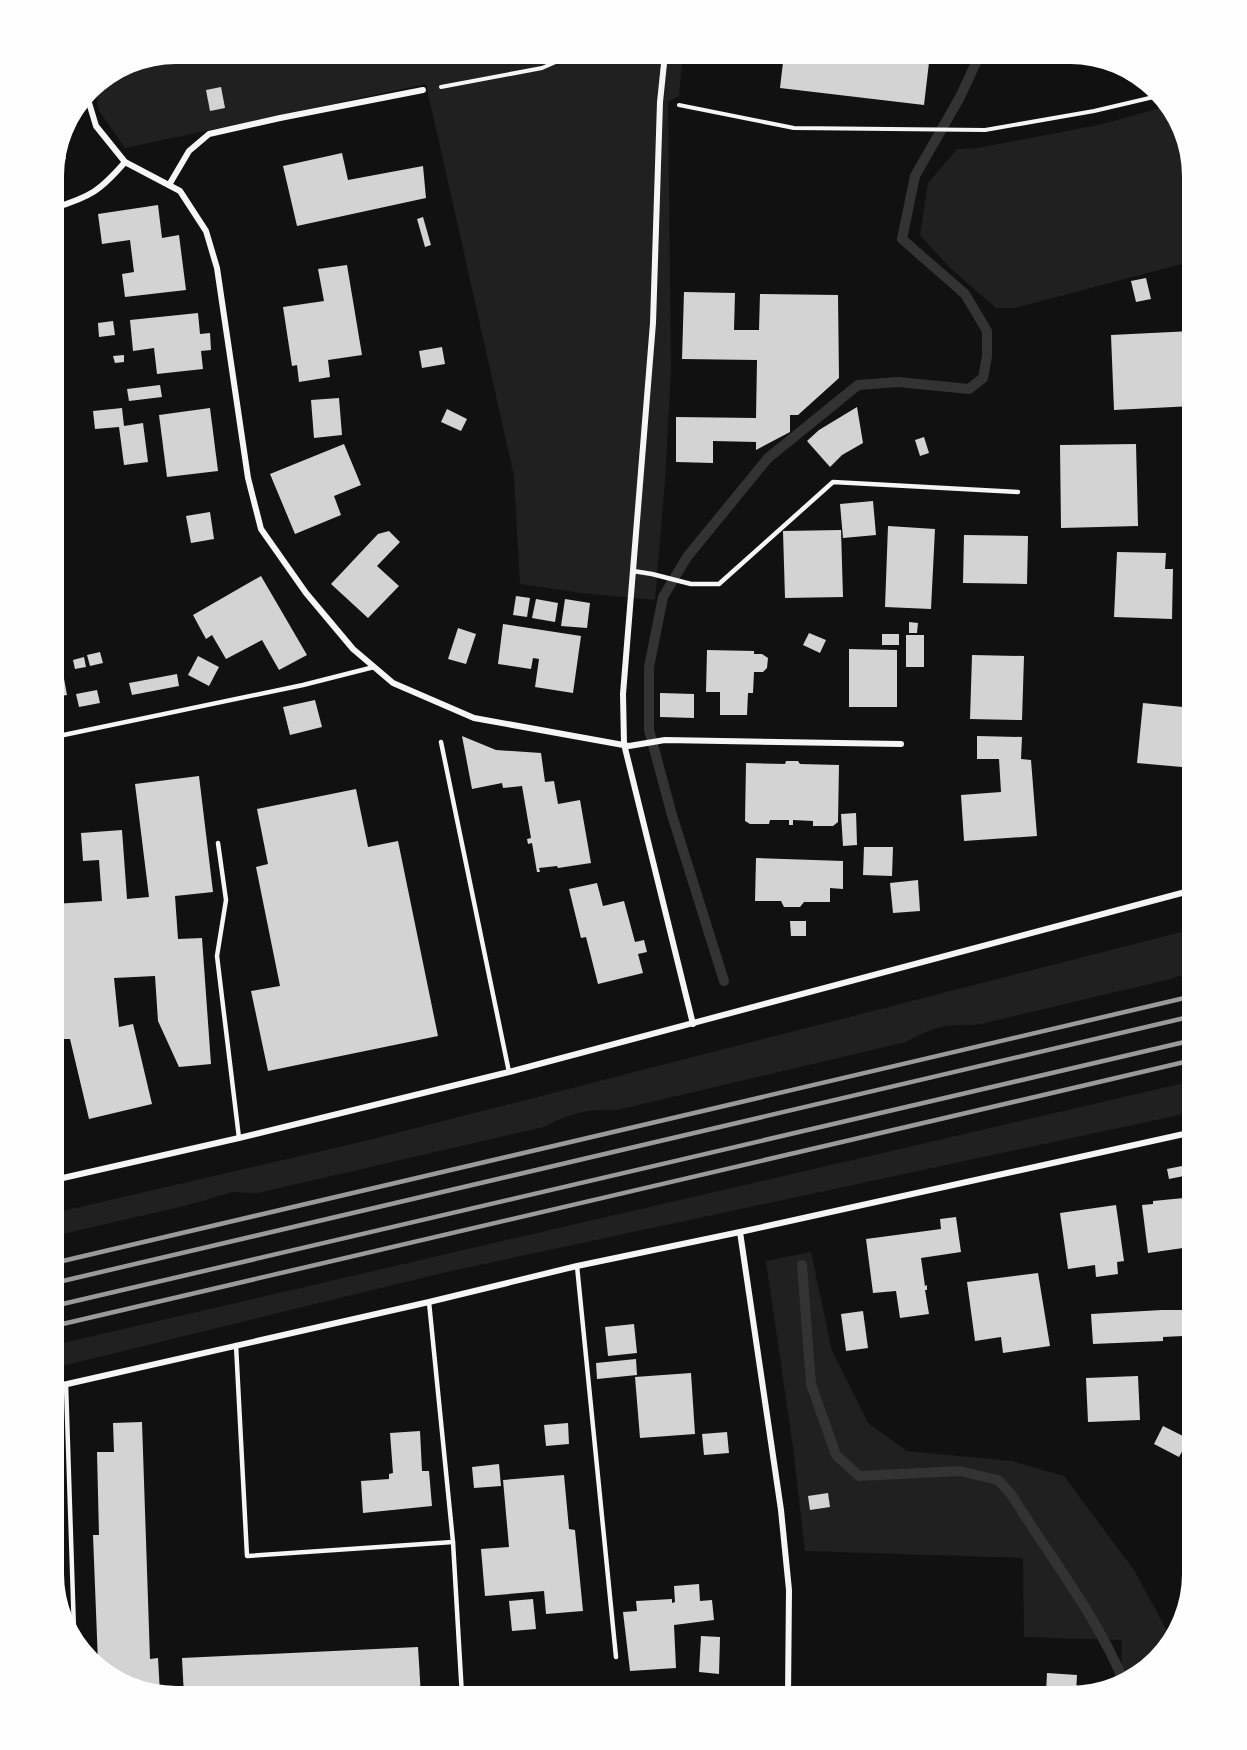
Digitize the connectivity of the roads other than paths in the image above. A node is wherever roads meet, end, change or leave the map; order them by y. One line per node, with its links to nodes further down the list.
1 (664, 65): 8 (street)
2 (423, 90): 5 (street)
3 (90, 106): 4 (street)
4 (125, 162): 5 (street); 6 (street)
5 (169, 184): 9 (street)
6 (65, 204)
7 (1018, 492): 8 (lane)
8 (633, 571): 13 (street)
9 (374, 667): 10 (lane); 13 (street)
10 (65, 735)
11 (441, 742): 17 (lane)
12 (901, 744): 13 (street)
13 (627, 745): 16 (street)
14 (218, 843): 19 (lane)
15 (1182, 893): 16 (street)
16 (693, 1024): 17 (street)
17 (509, 1072): 19 (street)
18 (1182, 1134): 21 (street)
19 (239, 1138): 20 (street)
20 (64, 1178)
21 (740, 1232): 22 (street); 30 (street)
22 (577, 1266): 23 (street); 28 (lane)
23 (429, 1302): 24 (street); 26 (lane)
24 (236, 1346): 25 (street); 26 (lane)
25 (66, 1384): 27 (lane)
26 (453, 1542): 29 (lane)
27 (74, 1617)
28 (616, 1657)
29 (461, 1685)
30 (788, 1686)

